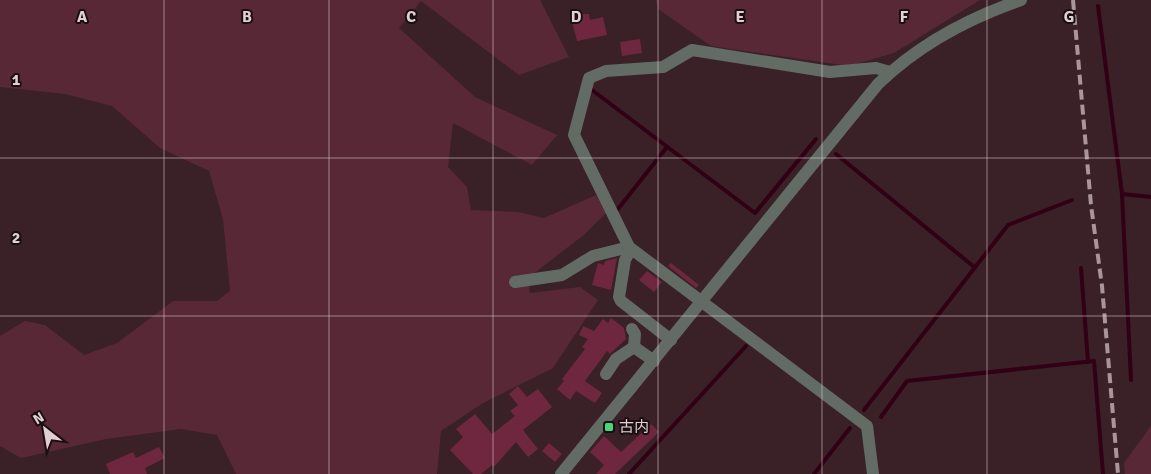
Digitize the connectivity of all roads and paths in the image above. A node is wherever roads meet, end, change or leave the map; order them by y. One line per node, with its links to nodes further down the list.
1 (1021, 0): 2 (street)
2 (890, 72): 3 (street); 5 (street)
3 (630, 248): 4 (street); 5 (street); 7 (street)
4 (514, 282)
5 (702, 302): 7 (street); 12 (street)
6 (632, 330): 8 (street)
7 (671, 340): 9 (street)
8 (634, 347): 9 (street); 10 (street)
9 (654, 361): 11 (street)
10 (606, 374)
11 (561, 474)
12 (873, 474)

